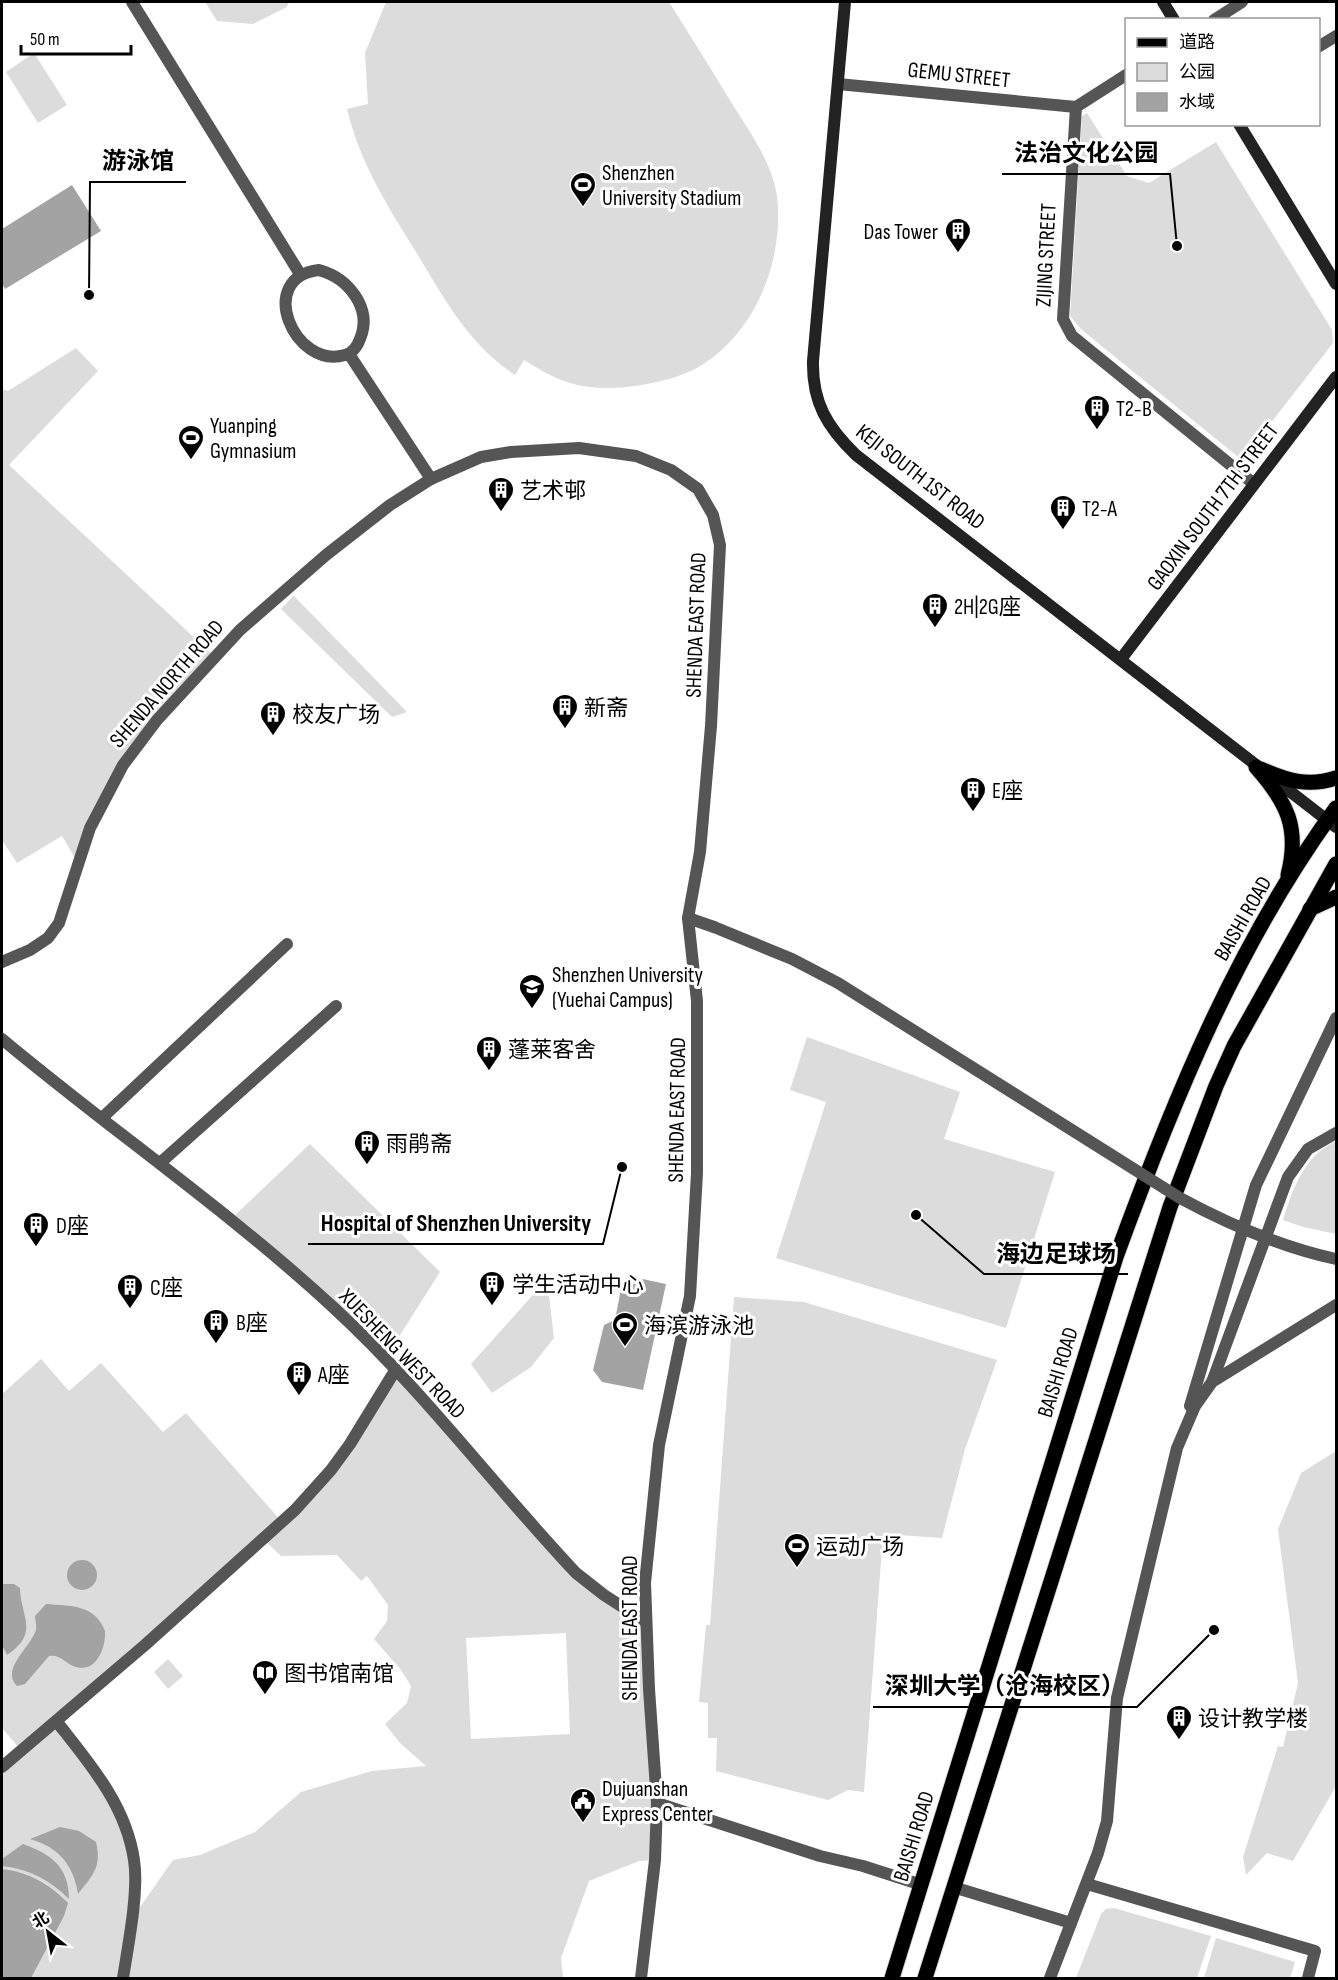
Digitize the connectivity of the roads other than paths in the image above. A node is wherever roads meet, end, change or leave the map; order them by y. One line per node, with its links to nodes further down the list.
1 (132, 2): 13 (street)
2 (845, 2): 10 (street, KEJI SOUTH 1ST ROAD)
3 (1163, 2): 5 (street)
4 (1242, 2): 6 (street)
5 (1173, 18)
6 (1217, 18)
7 (1336, 36): 8 (street)
8 (1320, 46)
9 (1125, 76): 11 (street)
10 (838, 84): 11 (street, GEMU STREET); 19 (street, KEJI SOUTH 1ST ROAD)
11 (1076, 107): 18 (street, ZIJING STREET)
12 (1240, 126): 14 (street)
13 (300, 274): 15 (street); 15 (street)
14 (1336, 284)
15 (349, 354): 17 (street)
16 (1336, 377): 18 (street, GAOXIN SOUTH 7TH STREET)
17 (431, 479): 27 (street, SHENDA EAST ROAD); 29 (street, SHENDA NORTH ROAD)
18 (1254, 484): 19 (street, GAOXIN SOUTH 7TH STREET)
19 (1121, 659): 20 (street, KEJI SOUTH 1ST ROAD)
20 (1256, 767): 21 (main road); 22 (street, KEJI SOUTH 1ST ROAD); 24 (main road)
21 (1336, 778)
22 (1334, 819): 24 (main road, BAISHI ROAD)
23 (1336, 864): 26 (main road)
24 (1284, 889): 46 (main road, BAISHI ROAD)
25 (1336, 897): 26 (main road)
26 (1310, 909): 47 (main road)
27 (688, 918): 36 (street, bridge); 41 (street, SHENDA EAST ROAD)
28 (287, 944): 33 (street)
29 (2, 962)
30 (336, 1006): 35 (street)
31 (1336, 1018): 40 (street)
32 (2, 1039): 33 (street, XUESHENG WEST ROAD)
33 (103, 1117): 35 (street, XUESHENG WEST ROAD)
34 (1336, 1133): 39 (street)
35 (159, 1163): 38 (street, XUESHENG WEST ROAD)
36 (1336, 1259)
37 (1336, 1305): 39 (street)
38 (396, 1369): 41 (street, XUESHENG WEST ROAD); 42 (street)
39 (1212, 1382): 40 (street)
40 (1178, 1449): 45 (street)
41 (646, 1622): 44 (street, SHENDA EAST ROAD)
42 (57, 1722): 43 (street); 49 (street)
43 (2, 1767)
44 (657, 1803): 46 (street); 50 (street, SHENDA EAST ROAD)
45 (1087, 1884): 48 (street); 54 (street)
46 (922, 1885): 51 (main road, BAISHI ROAD)
47 (953, 1887): 48 (street); 52 (main road)
48 (1071, 1923): 53 (street)
49 (123, 1978)
50 (641, 1978)
51 (892, 1978)
52 (926, 1978)
53 (1050, 1978)
54 (1308, 1978)

